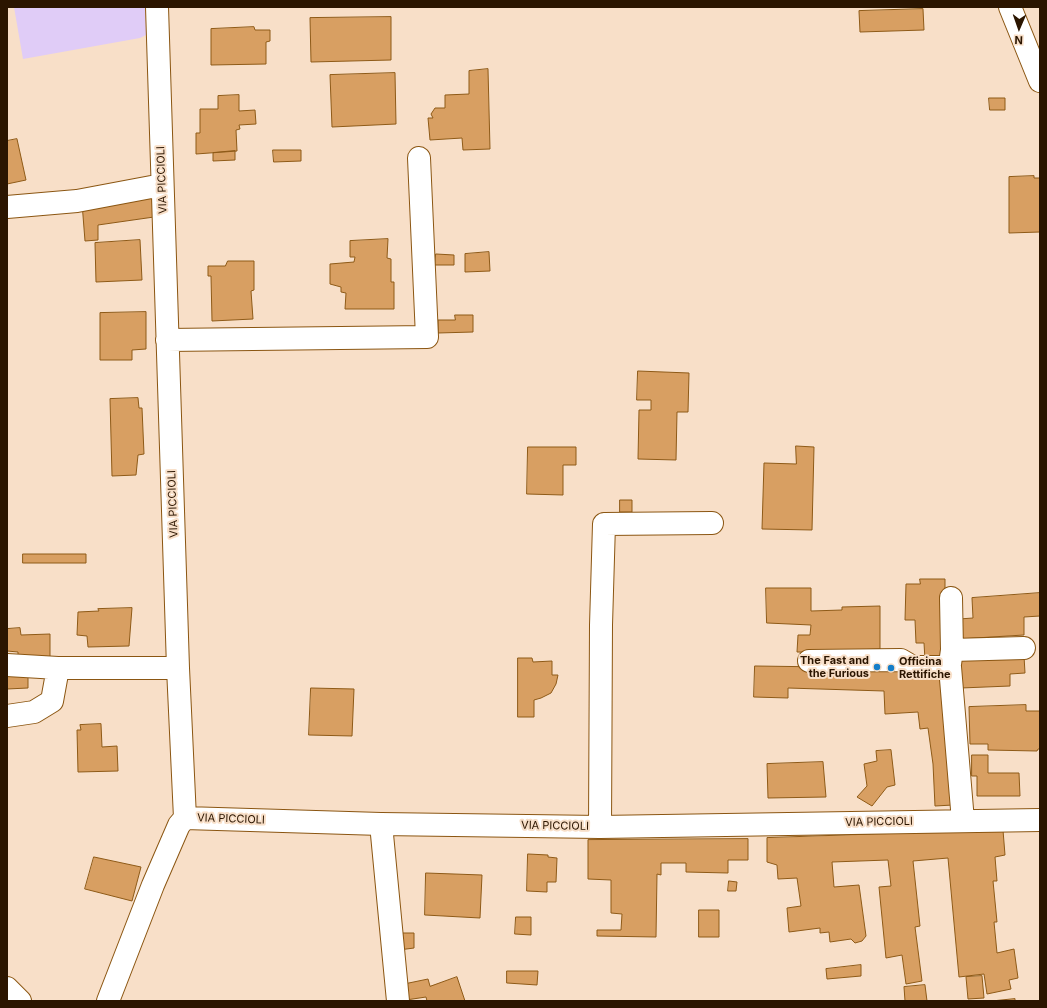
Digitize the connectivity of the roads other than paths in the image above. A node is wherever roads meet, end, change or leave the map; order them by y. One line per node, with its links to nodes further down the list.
1 (157, 7): 5 (street, VIA PICCIOLI)
2 (1010, 7): 3 (street)
3 (1040, 80)
4 (419, 158): 7 (street)
5 (162, 185): 6 (street); 7 (street, VIA PICCIOLI)
6 (7, 208)
7 (167, 340): 15 (street, VIA PICCIOLI)
8 (712, 523): 21 (street)
9 (951, 598): 11 (street)
10 (1024, 648): 11 (street)
11 (951, 659): 12 (street); 19 (street)
12 (809, 661)
13 (7, 665): 14 (street)
14 (58, 668): 15 (street); 16 (street)
15 (178, 668): 17 (street, VIA PICCIOLI)
16 (7, 716)
17 (185, 818): 20 (street, VIA PICCIOLI); 24 (street)
18 (1040, 820): 19 (street, VIA PICCIOLI)
19 (964, 821): 21 (street, VIA PICCIOLI)
20 (381, 824): 21 (street, VIA PICCIOLI); 25 (street)
21 (600, 826)
22 (7, 988): 23 (street)
23 (20, 1001)
24 (108, 1001)
25 (398, 1001)

